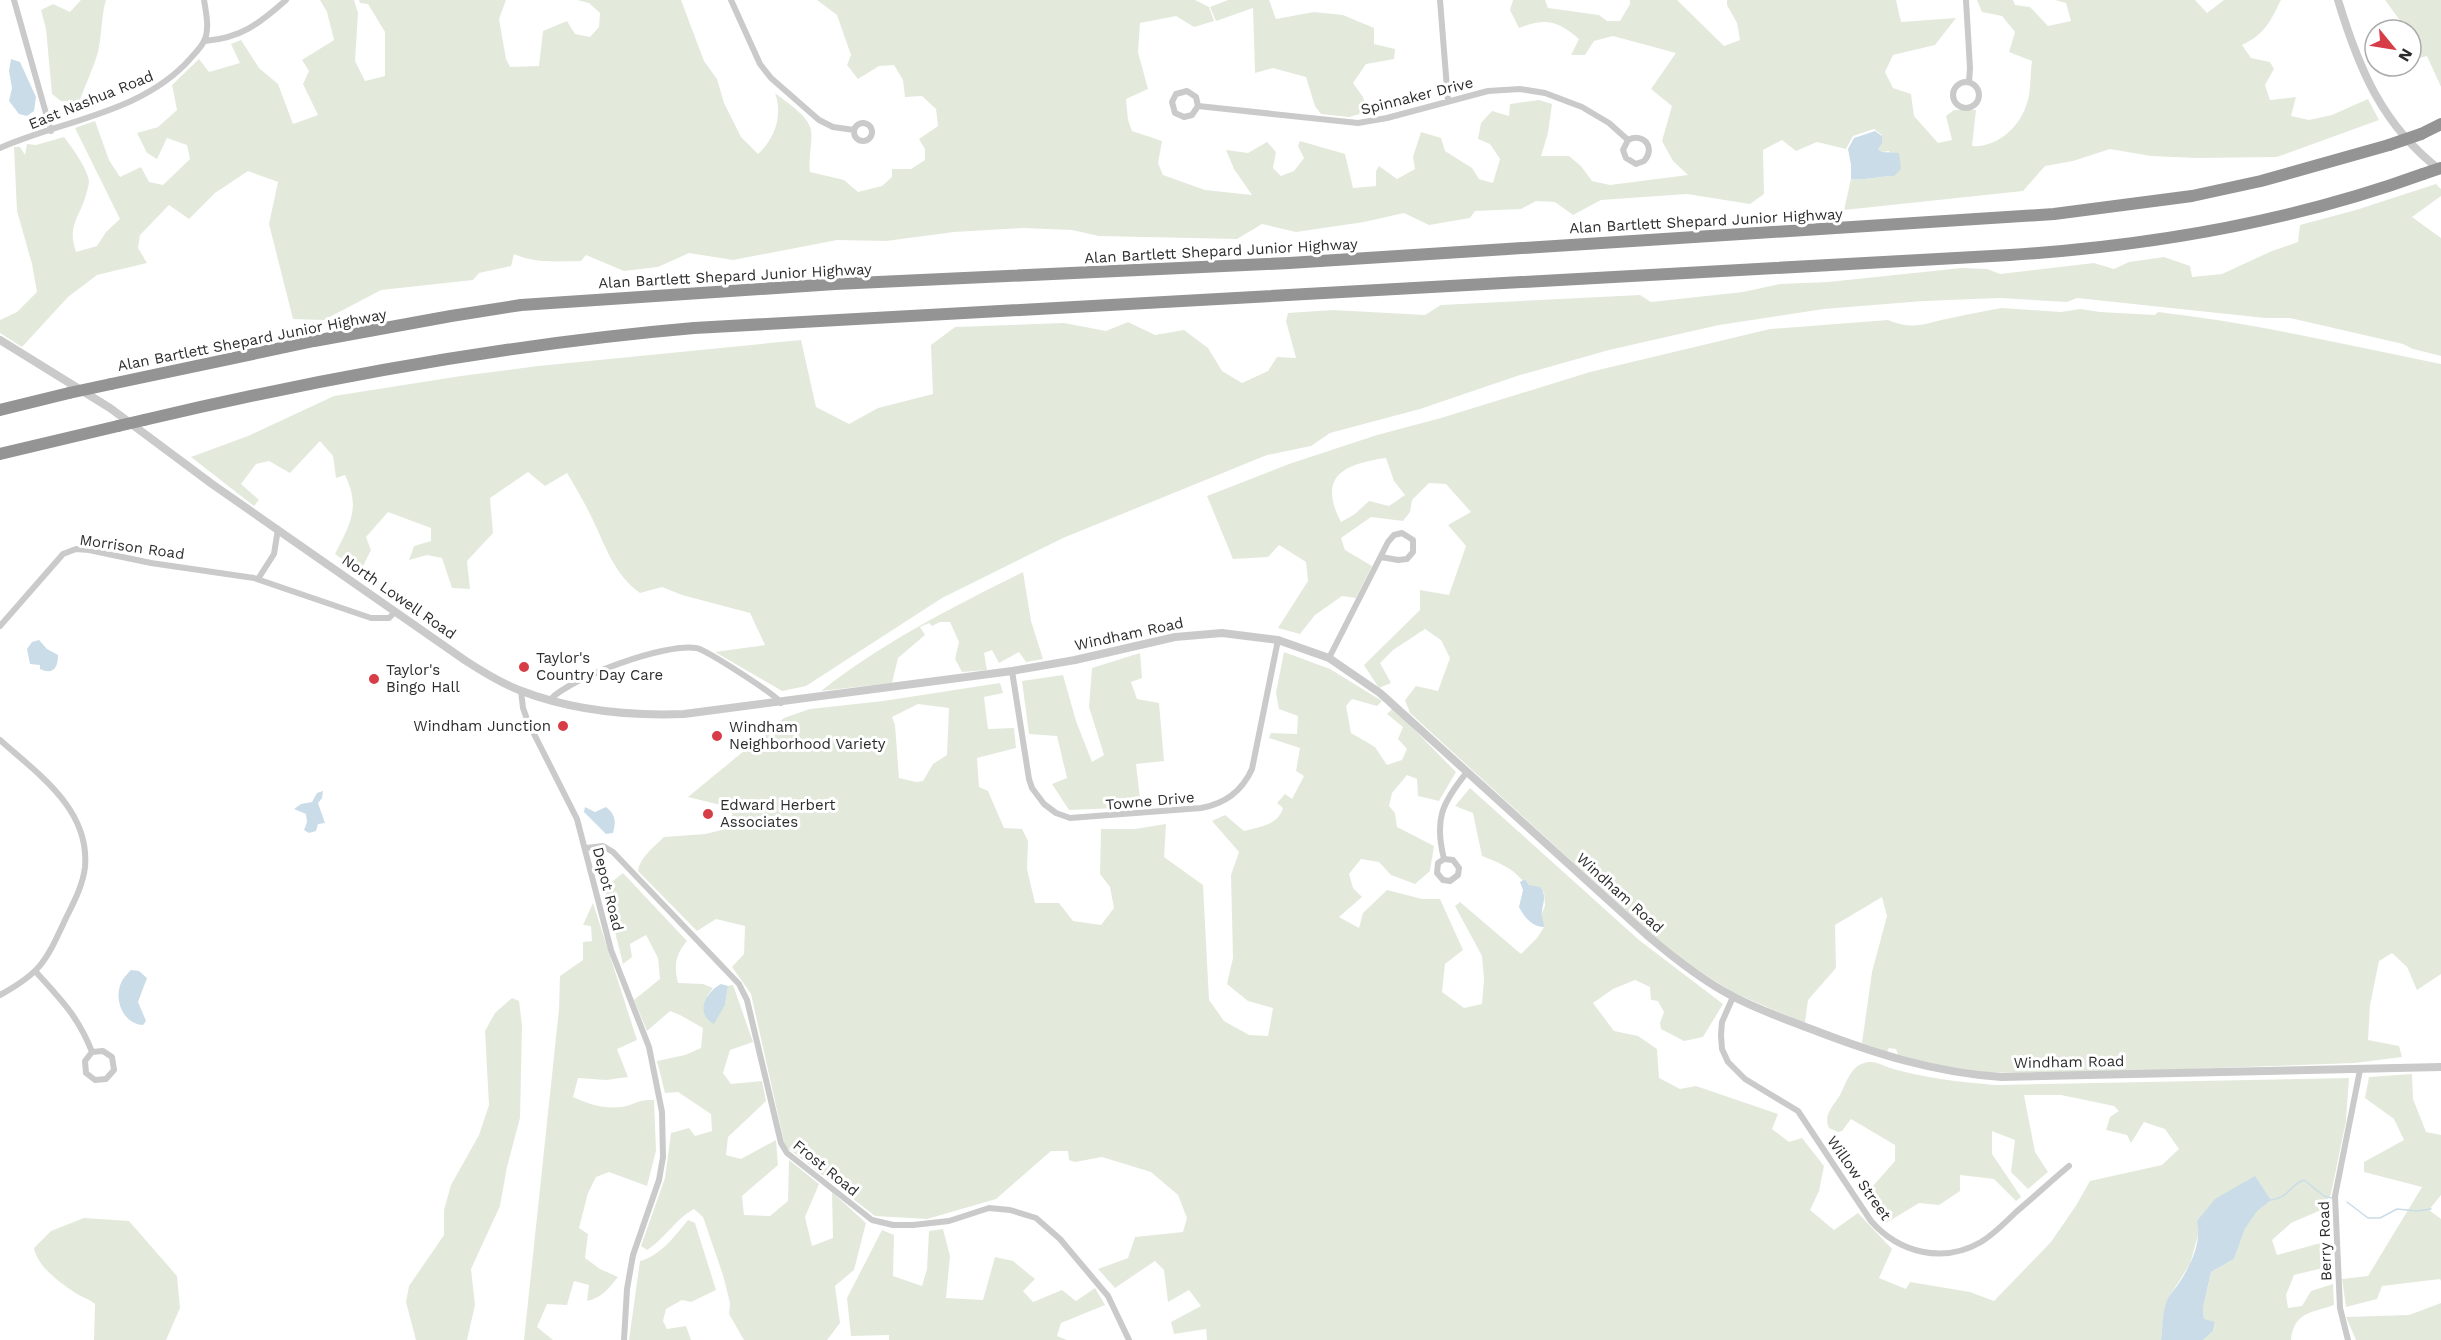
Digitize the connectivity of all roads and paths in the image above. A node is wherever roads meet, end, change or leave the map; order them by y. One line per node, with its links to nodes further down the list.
1 (14, 0): 13 (street)
2 (204, 0): 8 (street)
3 (286, 0): 8 (street)
4 (731, 0): 14 (street)
5 (1440, 0): 10 (street)
6 (1966, 0): 9 (street)
7 (2338, 0): 17 (street)
8 (204, 41): 13 (street, East Nashua Road)
9 (1969, 82): 9 (street)
10 (1449, 101): 11 (street, Spinnaker Drive); 15 (street, Spinnaker Drive)
11 (1198, 106): 11 (street, Spinnaker Drive)
12 (2441, 124): 19 (highway, Alan Bartlett Shepard Junior Highway, bridge)
13 (51, 130): 16 (street, East Nashua Road)
14 (854, 130)
15 (1628, 140): 15 (street, Spinnaker Drive)
16 (0, 148)
17 (2441, 169): 20 (highway, bridge)
18 (0, 340): 21 (street, North Lowell Road)
19 (0, 410)
20 (0, 454)
21 (278, 528): 23 (street); 24 (street, North Lowell Road)
22 (1381, 557): 22 (street); 27 (street)
23 (258, 579): 24 (street, Morrison Road); 25 (street, Morrison Road)
24 (395, 612): 29 (street, North Lowell Road)
25 (0, 626)
26 (1278, 640): 27 (street, Windham Road); 28 (street, Windham Road); 28 (street, Towne Drive)
27 (1329, 658): 34 (street, Windham Road)
28 (1012, 671): 30 (street, Windham Road)
29 (521, 691): 31 (street, North Lowell Road); 35 (street, Depot Road)
30 (837, 695): 32 (street, North Lowell Road)
31 (551, 699): 32 (street, North Lowell Road); 32 (street)
32 (781, 703)
33 (0, 740): 37 (street)
34 (1467, 772): 36 (street); 39 (street, Windham Road)
35 (586, 848): 44 (street, Depot Road); 45 (street, Frost Road)
36 (1444, 859)
37 (36, 972): 38 (street); 40 (street)
38 (0, 995)
39 (1733, 997): 42 (street, Windham Road); 43 (street, Willow Street)
40 (92, 1052): 40 (street)
41 (2441, 1067): 42 (street, Windham Road)
42 (2360, 1070): 46 (street, Berry Road)
43 (2069, 1166)
44 (624, 1340)
45 (1129, 1340)
46 (2348, 1340)

